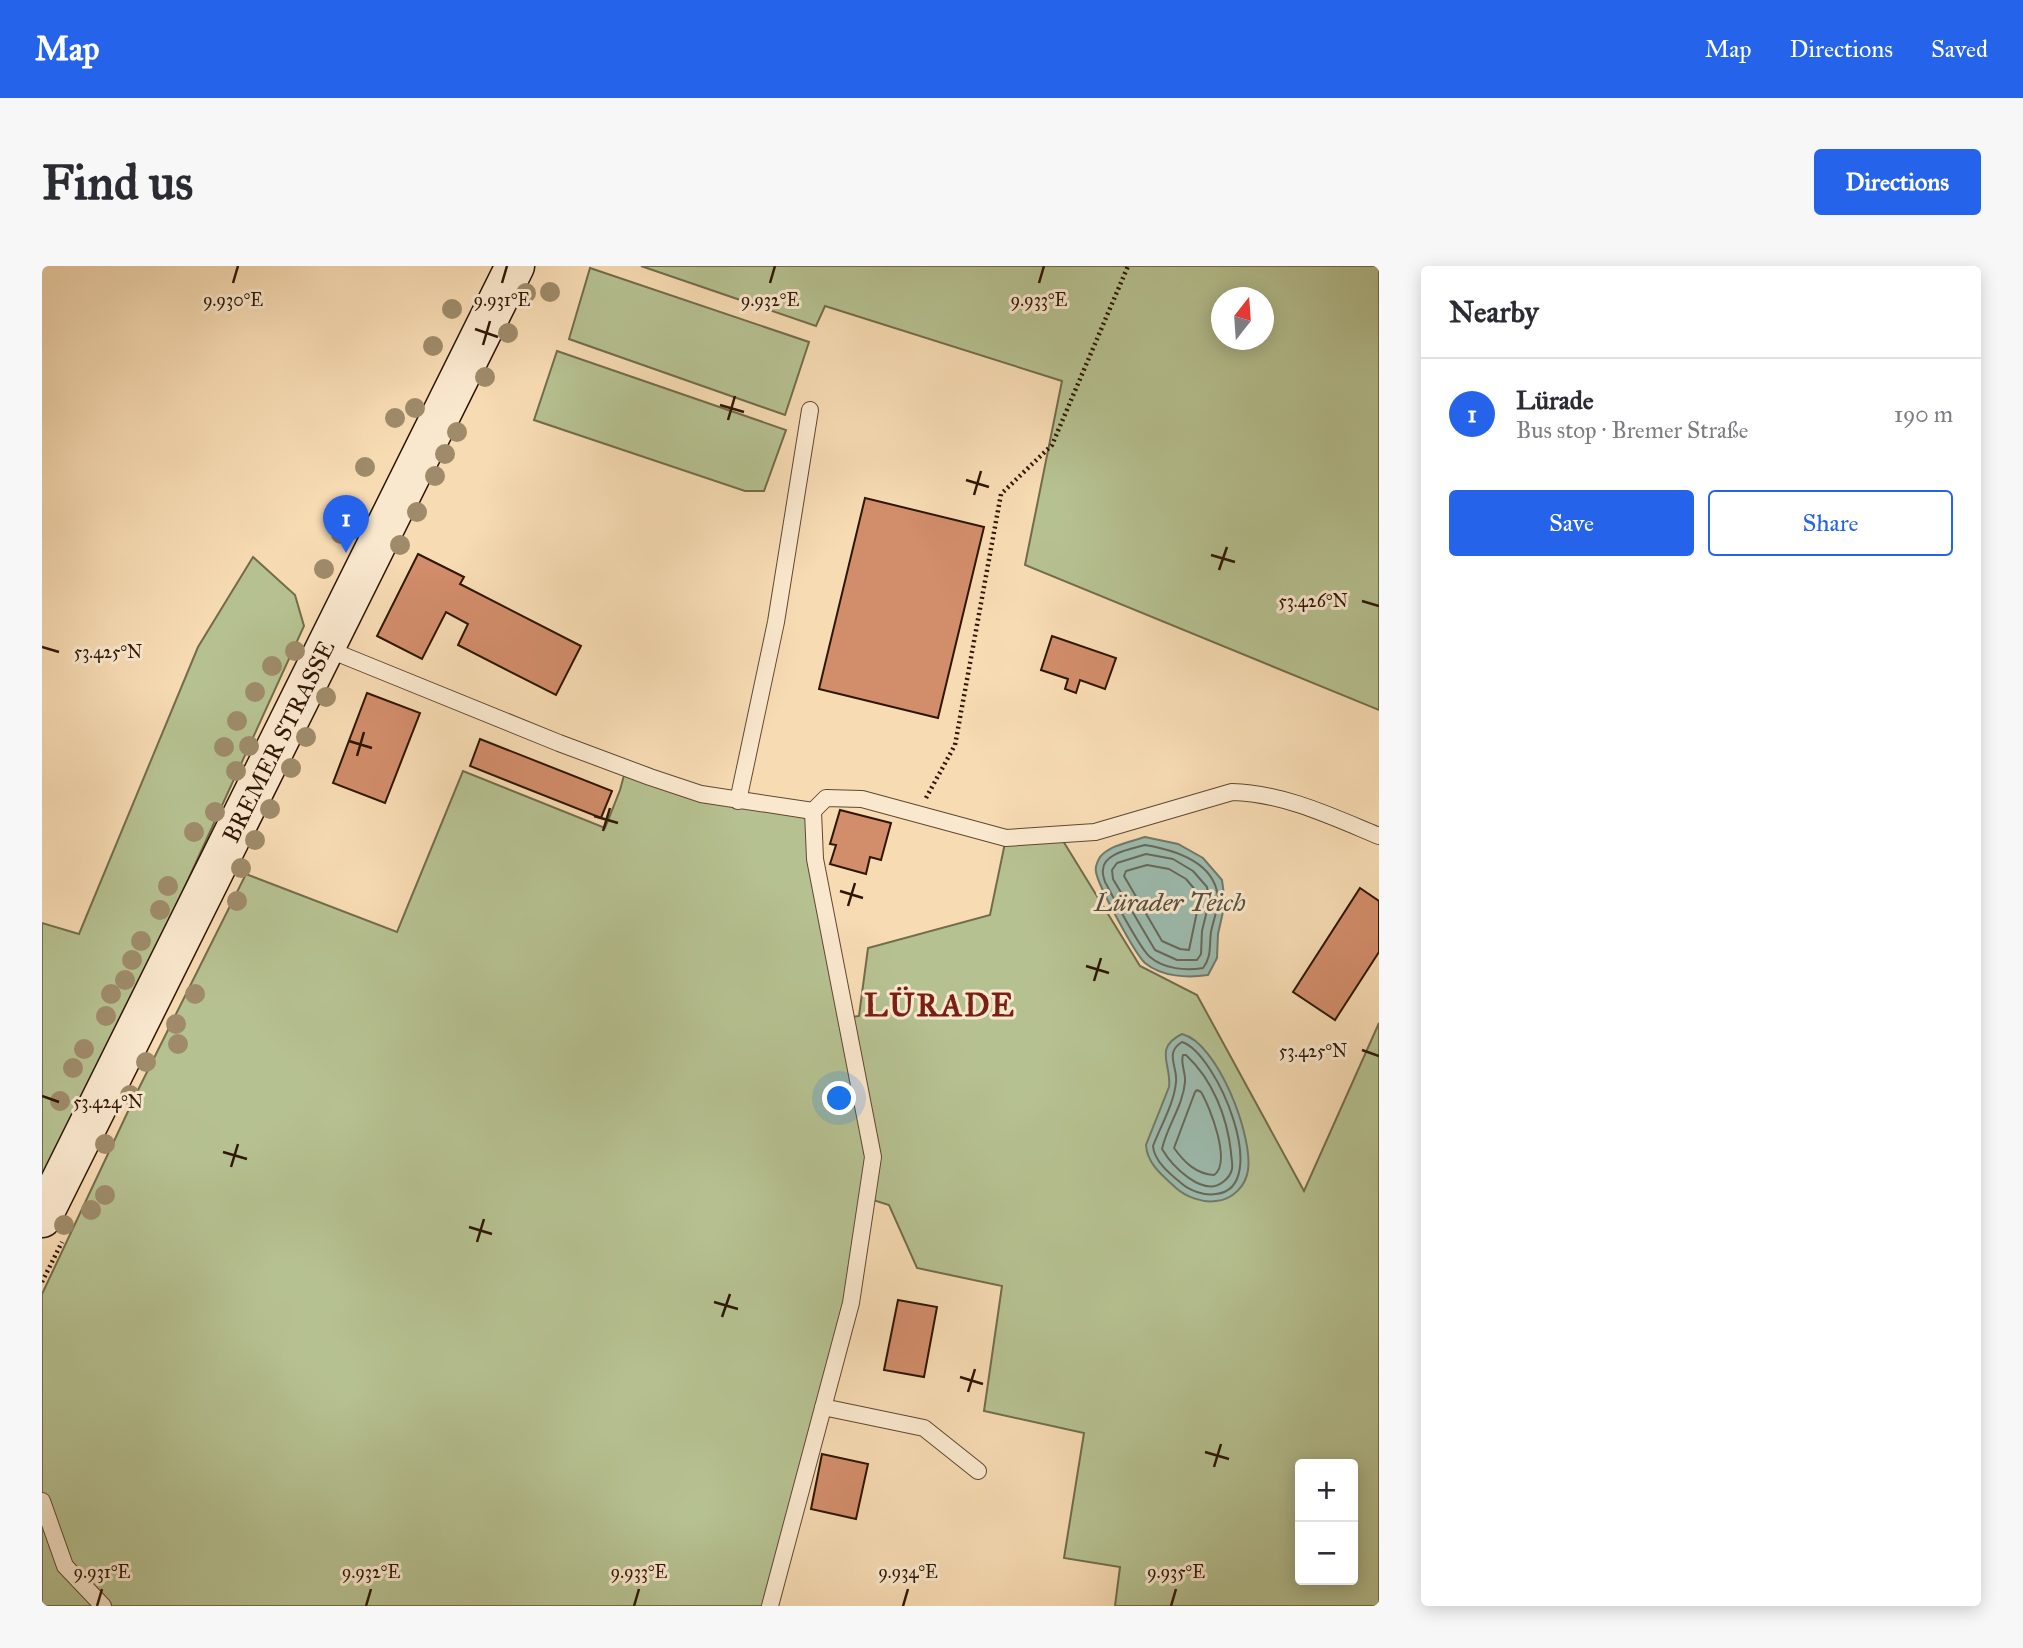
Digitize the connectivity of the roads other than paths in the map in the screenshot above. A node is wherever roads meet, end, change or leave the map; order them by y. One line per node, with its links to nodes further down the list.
1 (515, 266): 3 (main road, BREMER STRASSE)
2 (810, 410): 4 (lane)
3 (326, 648): 4 (lane); 7 (main road, BREMER STRASSE)
4 (737, 801): 5 (lane)
5 (813, 811): 6 (lane); 8 (lane)
6 (1379, 836)
7 (42, 1218)
8 (823, 1407): 9 (lane); 12 (lane)
9 (978, 1471)
10 (42, 1501): 11 (lane)
11 (103, 1606)
12 (770, 1606)

